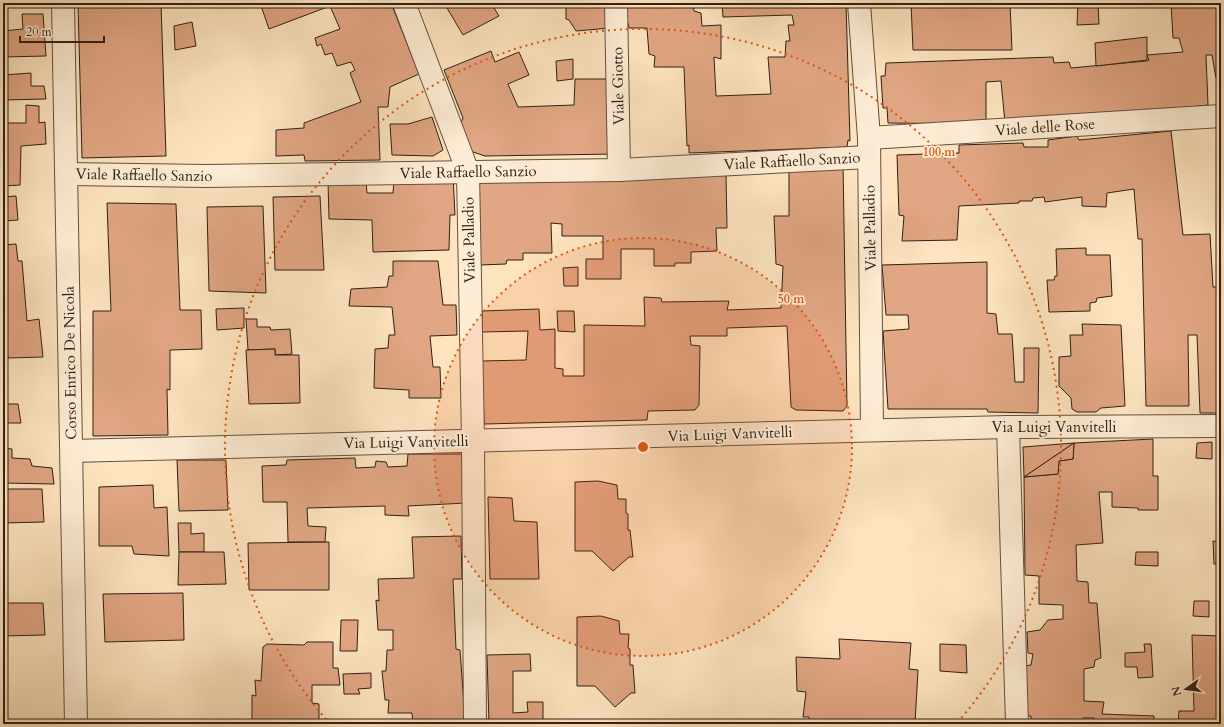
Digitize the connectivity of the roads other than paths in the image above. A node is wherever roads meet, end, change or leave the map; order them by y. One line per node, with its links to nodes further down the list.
1 (63, 3): 9 (street, Corso Enrico De Nicola)
2 (404, 3): 8 (street, Viale Palladio)
3 (616, 3): 7 (street, Viale Giotto)
4 (859, 3): 6 (street, Viale Palladio)
5 (1221, 116): 6 (street, Viale delle Rose)
6 (869, 148): 7 (street, Viale Raffaello Sanzio); 12 (street, Viale Palladio)
7 (619, 170): 8 (street, Viale Raffaello Sanzio)
8 (468, 172): 9 (street, Viale Raffaello Sanzio); 13 (street, Viale Palladio)
9 (67, 174): 14 (street, Corso Enrico De Nicola)
10 (1221, 426): 11 (street, Via Luigi Vanvitelli)
11 (1008, 427): 12 (street, Via Luigi Vanvitelli); 17 (street)
12 (872, 430): 13 (street, Via Luigi Vanvitelli)
13 (473, 440): 14 (street, Via Luigi Vanvitelli); 16 (street, Viale Palladio)
14 (72, 451): 15 (street, Corso Enrico De Nicola)
15 (76, 724)
16 (475, 724)
17 (1017, 724)

